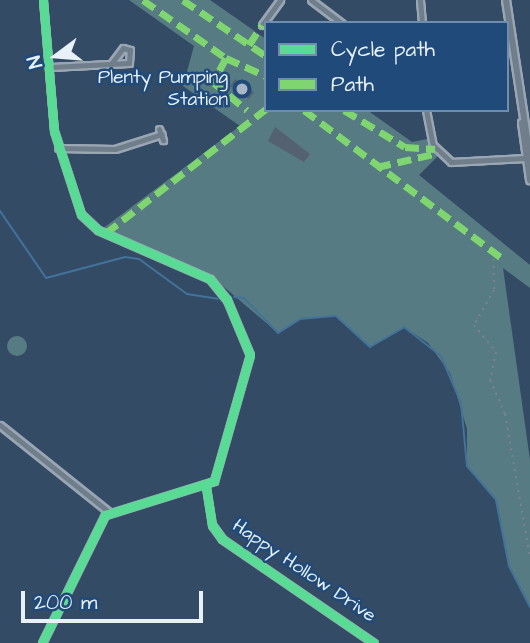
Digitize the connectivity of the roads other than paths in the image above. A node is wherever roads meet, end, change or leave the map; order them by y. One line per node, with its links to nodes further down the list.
1 (43, 0): 12 (street)
2 (280, 0): 7 (street)
3 (311, 0): 8 (street)
4 (420, 0): 9 (street)
5 (506, 0): 13 (street)
6 (264, 21): 10 (street)
7 (264, 21)
8 (339, 21)
9 (422, 21)
10 (262, 24)
11 (111, 64): 12 (street)
12 (51, 67): 16 (street)
13 (526, 110): 17 (street)
14 (426, 112): 17 (street)
15 (161, 134): 16 (street)
16 (58, 148): 20 (street)
17 (527, 155): 18 (street)
18 (530, 180)
19 (0, 425): 21 (street)
20 (206, 487): 21 (street); 23 (street, Happy Hollow Drive)
21 (109, 512): 22 (street)
22 (42, 643)
23 (374, 643)

